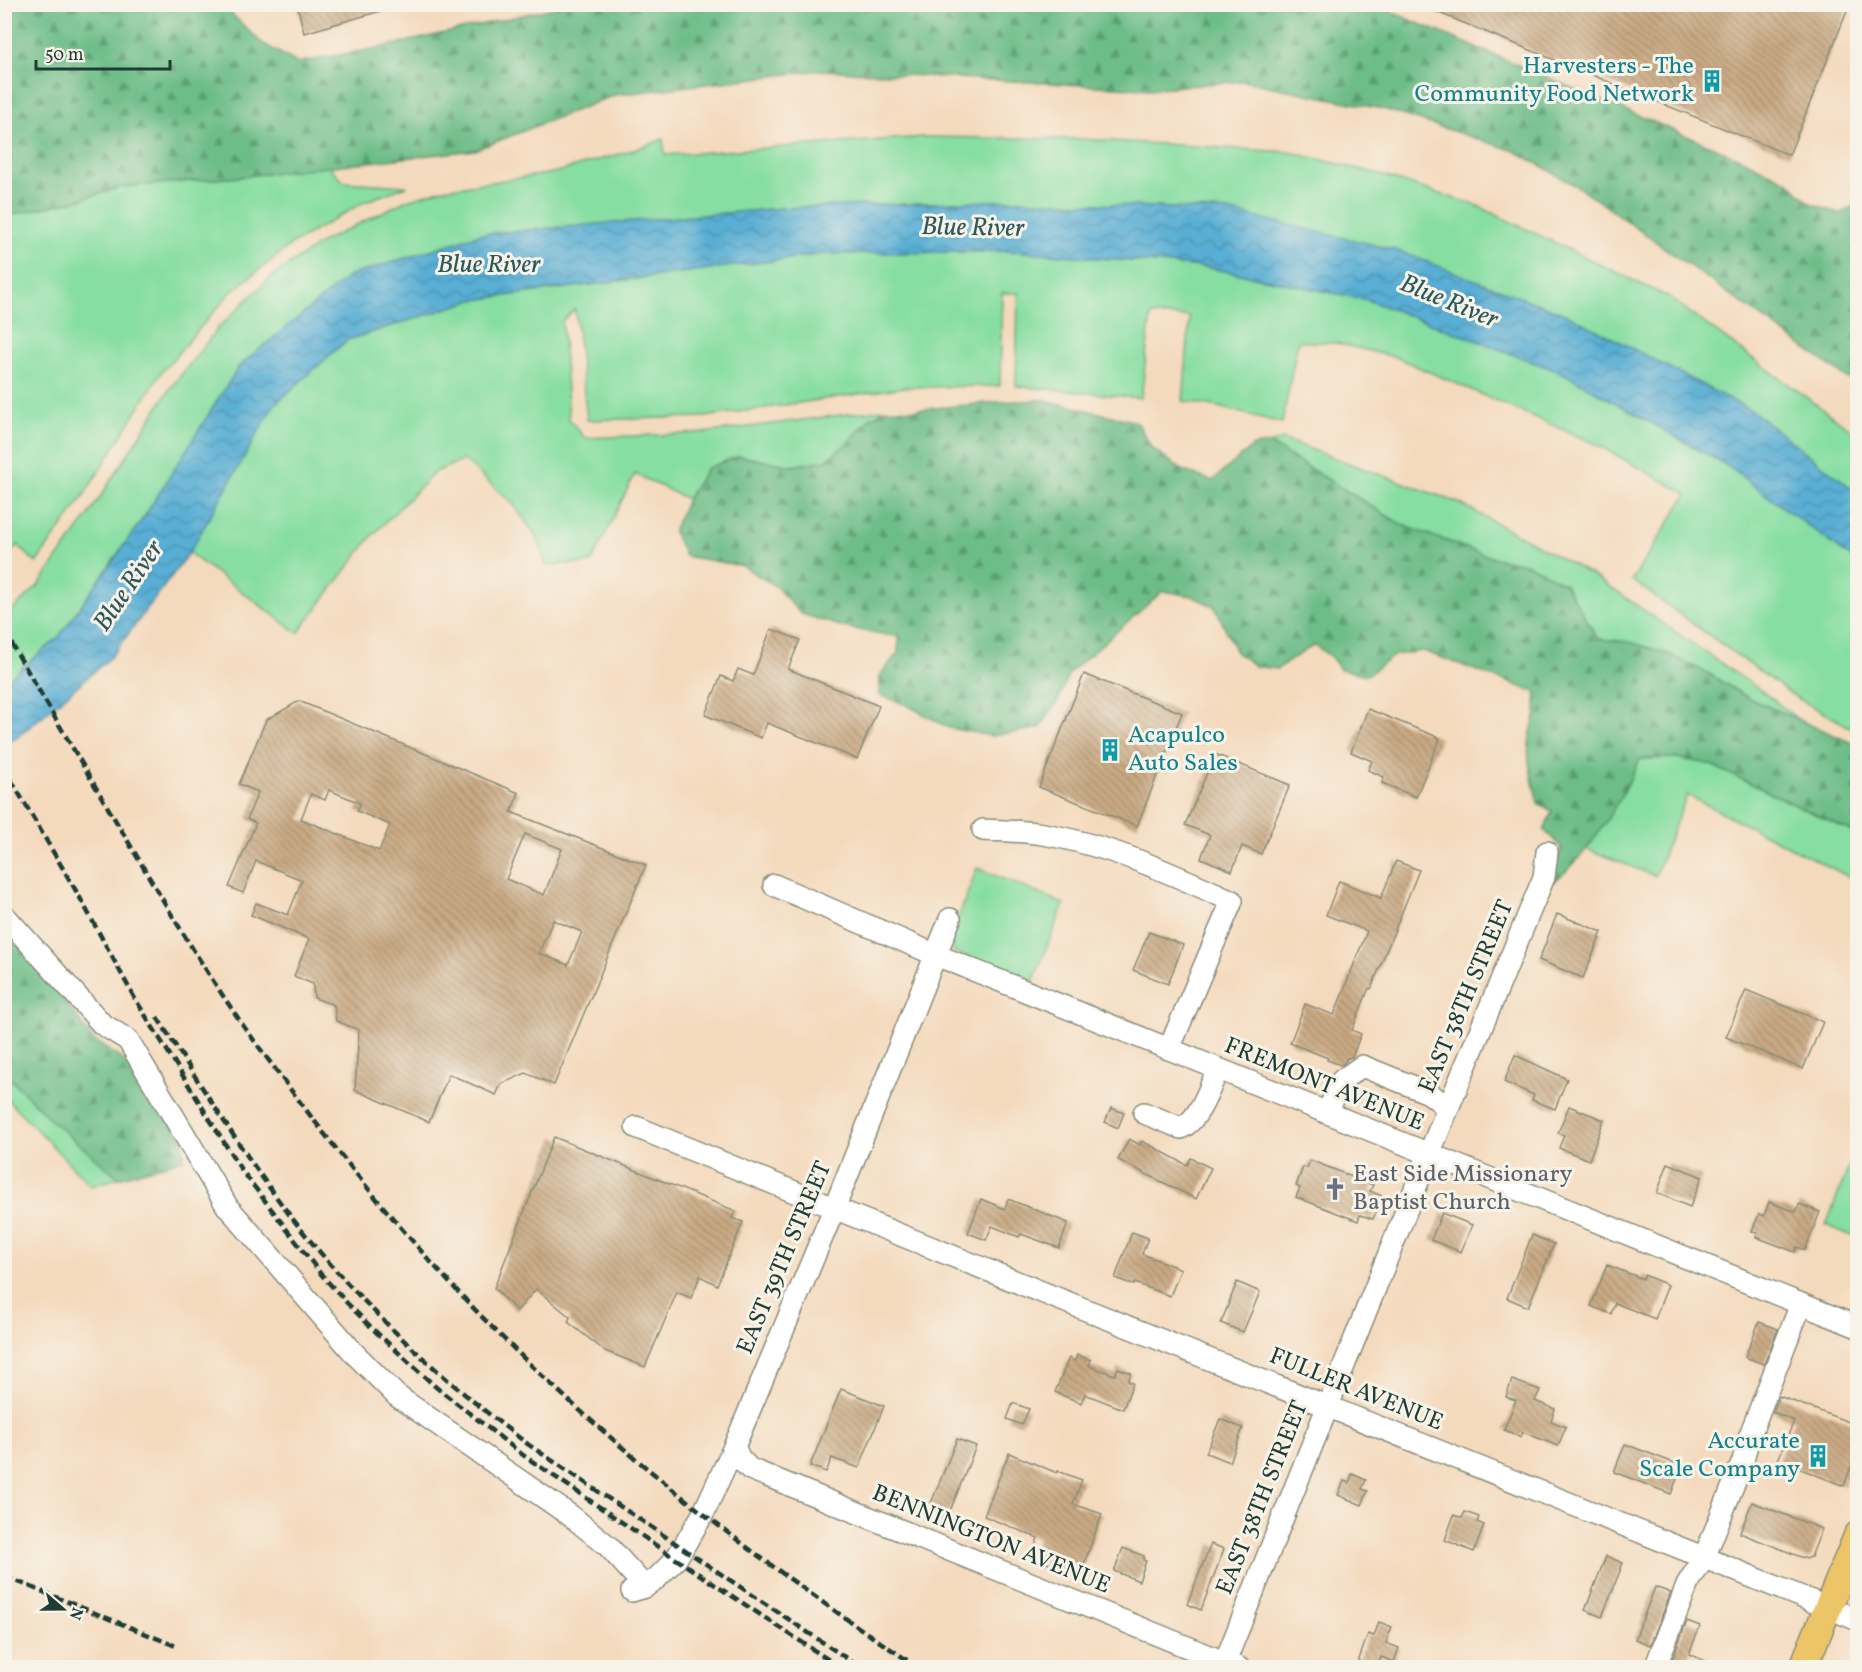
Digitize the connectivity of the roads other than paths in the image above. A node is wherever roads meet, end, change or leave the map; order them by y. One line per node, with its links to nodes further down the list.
1 (983, 830): 7 (street)
2 (1547, 852): 9 (street, EAST 38TH STREET)
3 (774, 885): 6 (street, FREMONT AVENUE)
4 (4, 915): 18 (street, EAST 39TH STREET)
5 (950, 919): 6 (street, EAST 39TH STREET)
6 (936, 955): 7 (street, FREMONT AVENUE); 14 (street, EAST 39TH STREET)
7 (1169, 1049): 8 (street, FREMONT AVENUE)
8 (1218, 1069): 10 (street); 11 (street, FREMONT AVENUE)
9 (1448, 1108): 11 (street); 13 (street, EAST 38TH STREET)
10 (1144, 1113)
11 (1327, 1113): 13 (street, FREMONT AVENUE)
12 (636, 1127): 14 (street, FULLER AVENUE)
13 (1429, 1154): 15 (street, FREMONT AVENUE); 17 (street, EAST 38TH STREET)
14 (834, 1209): 17 (street, FULLER AVENUE); 18 (street, EAST 39TH STREET)
15 (1801, 1304): 16 (street, FREMONT AVENUE); 20 (street)
16 (1857, 1327)
17 (1328, 1405): 20 (street, FULLER AVENUE); 23 (street, EAST 38TH STREET)
18 (734, 1447): 23 (street, BENNINGTON AVENUE)
19 (1857, 1535): 21 (main road)
20 (1704, 1558): 21 (street, FULLER AVENUE); 24 (street)
21 (1827, 1608): 22 (street, FULLER AVENUE); 25 (main road)
22 (1857, 1620)
23 (1232, 1665)
24 (1655, 1668)
25 (1803, 1668)

